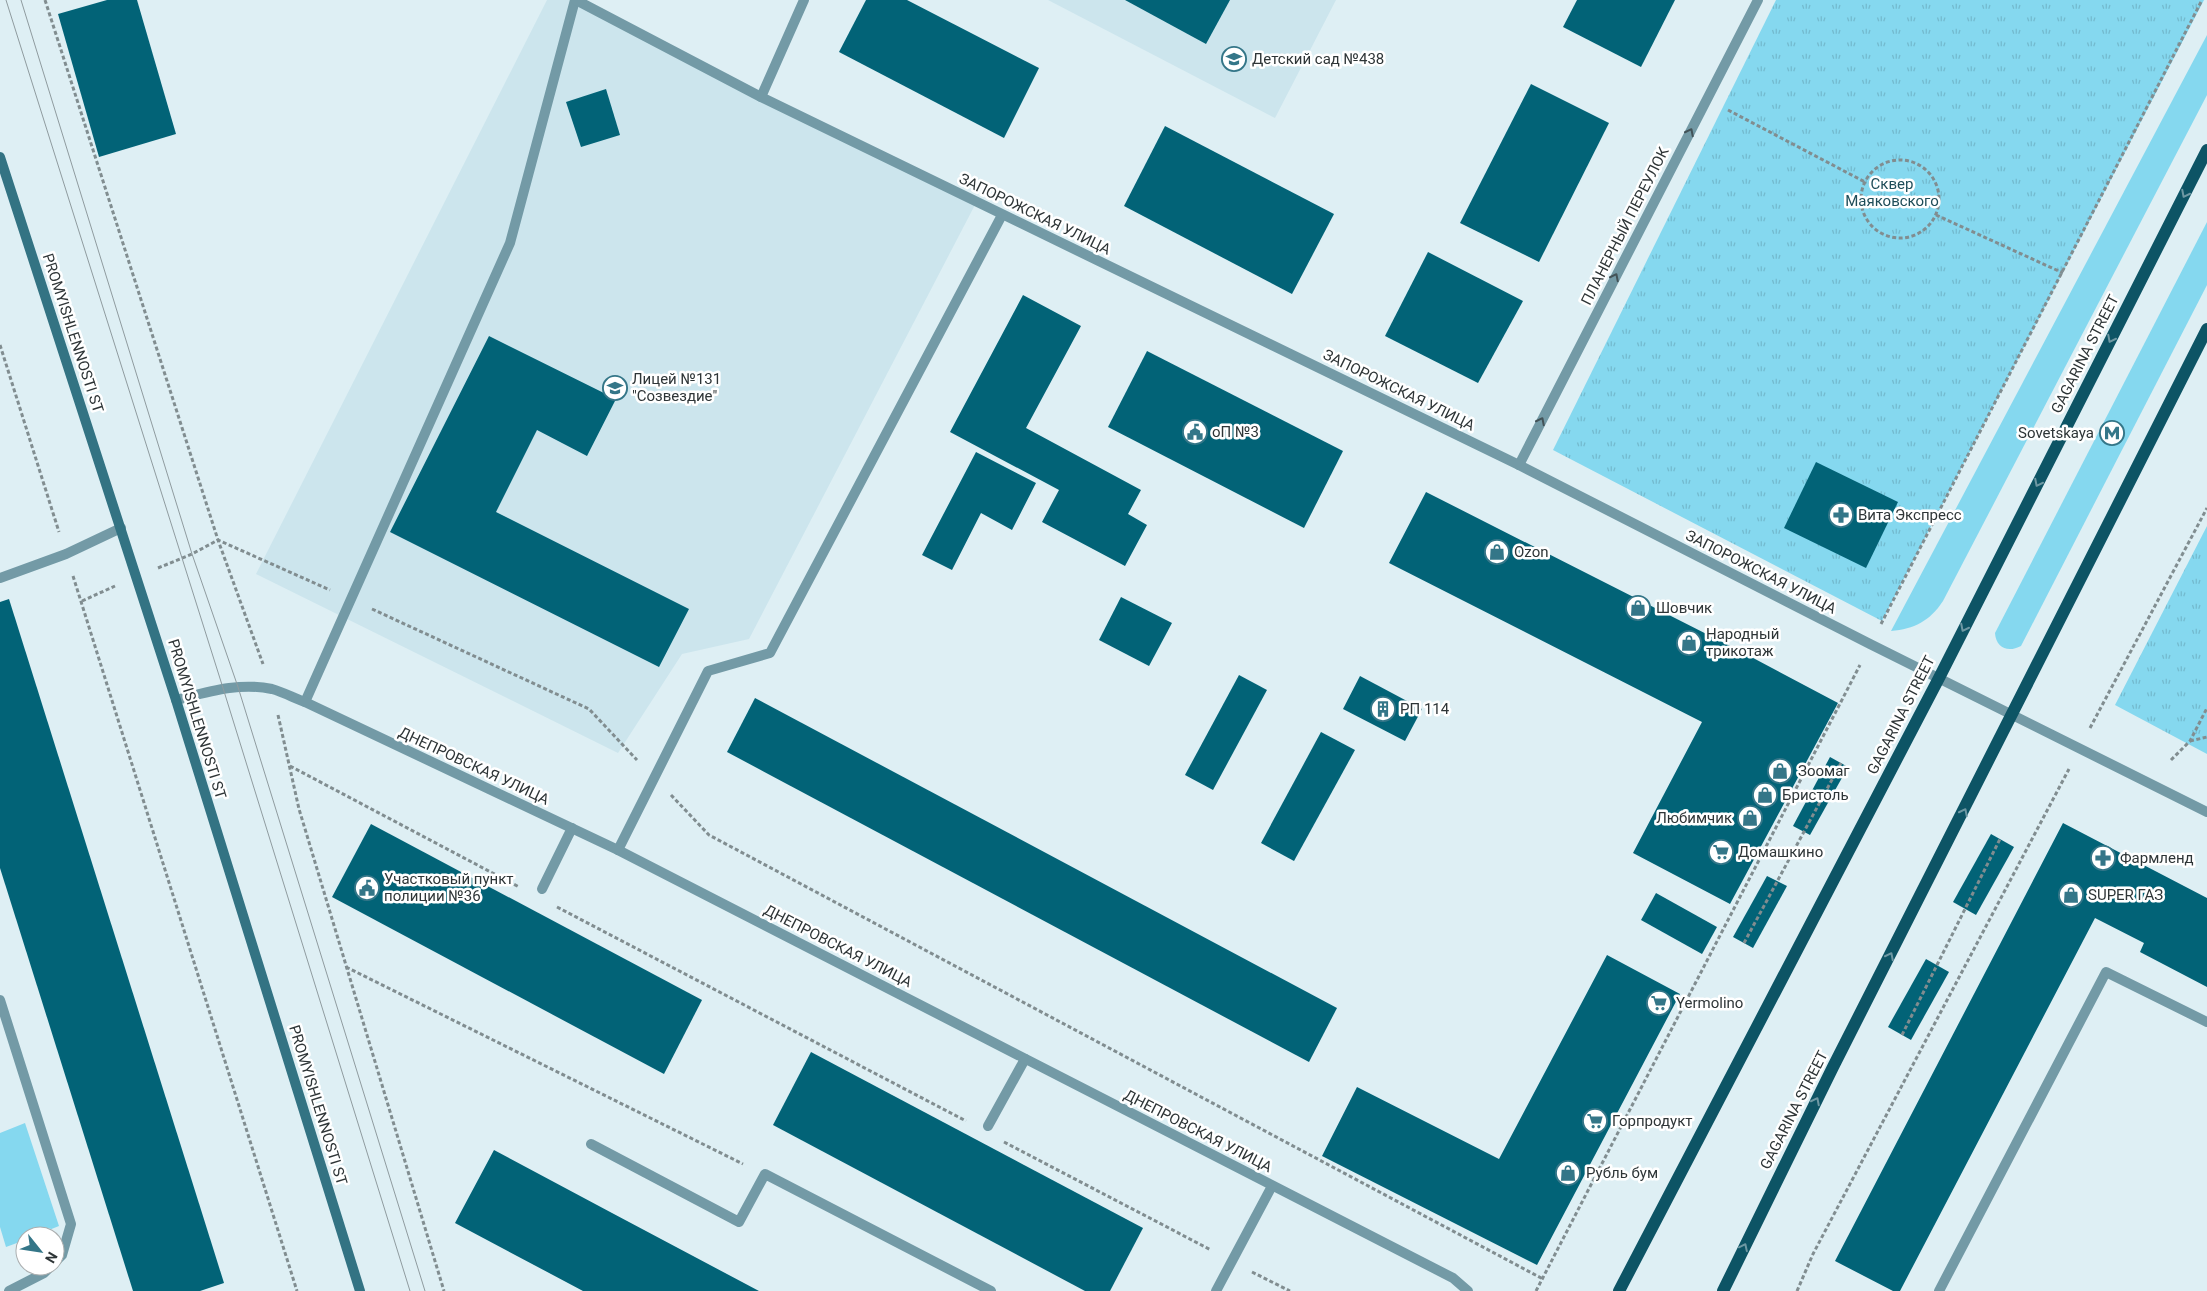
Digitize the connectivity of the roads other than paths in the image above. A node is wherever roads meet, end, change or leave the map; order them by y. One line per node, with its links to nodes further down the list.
1 (575, 0): 4 (street, ЗАПОРОЖСКАЯ УЛИЦА); 14 (street)
2 (804, 0): 4 (street)
3 (1758, 0): 9 (street, ПЛАНЕРНЫЙ ПЕРЕУЛОК, one-way to 3)
4 (761, 97): 7 (street, ЗАПОРОЖСКАЯ УЛИЦА)
5 (2207, 150): 12 (main road, GAGARINA STREET, one-way to 12)
6 (0, 157): 10 (main road, PROMYISHLENNOSTI ST)
7 (1002, 215): 9 (street, ЗАПОРОЖСКАЯ УЛИЦА); 18 (street)
8 (2207, 329): 15 (main road, GAGARINA STREET)
9 (1519, 465): 12 (street, ЗАПОРОЖСКАЯ УЛИЦА)
10 (122, 528): 11 (street); 13 (main road, PROMYISHLENNOSTI ST)
11 (0, 578)
12 (1939, 678): 15 (street, ЗАПОРОЖСКАЯ УЛИЦА); 33 (main road, GAGARINA STREET)
13 (176, 700): 14 (street, ДНЕПРОВСКАЯ УЛИЦА); 29 (main road, PROMYISHLENNOSTI ST)
14 (304, 702): 17 (street, ДНЕПРОВСКАЯ УЛИЦА)
15 (2013, 714): 16 (street, ЗАПОРОЖСКАЯ УЛИЦА); 34 (main road, GAGARINA STREET, one-way to 15)
16 (2207, 812)
17 (572, 828): 18 (street, ДНЕПРОВСКАЯ УЛИЦА); 19 (street)
18 (618, 850): 22 (street, ДНЕПРОВСКАЯ УЛИЦА)
19 (542, 889)
20 (0, 1000): 26 (street)
21 (2207, 1022): 35 (street)
22 (1025, 1059): 23 (street); 25 (street, ДНЕПРОВСКАЯ УЛИЦА)
23 (988, 1126)
24 (591, 1144): 30 (street)
25 (1272, 1186): 31 (street); 32 (street, ДНЕПРОВСКАЯ УЛИЦА)
26 (65, 1246)
27 (38, 1276): 28 (street)
28 (9, 1291)
29 (360, 1291)
30 (991, 1291)
31 (1216, 1291)
32 (1468, 1291)
33 (1619, 1291)
34 (1723, 1291)
35 (1939, 1291)

